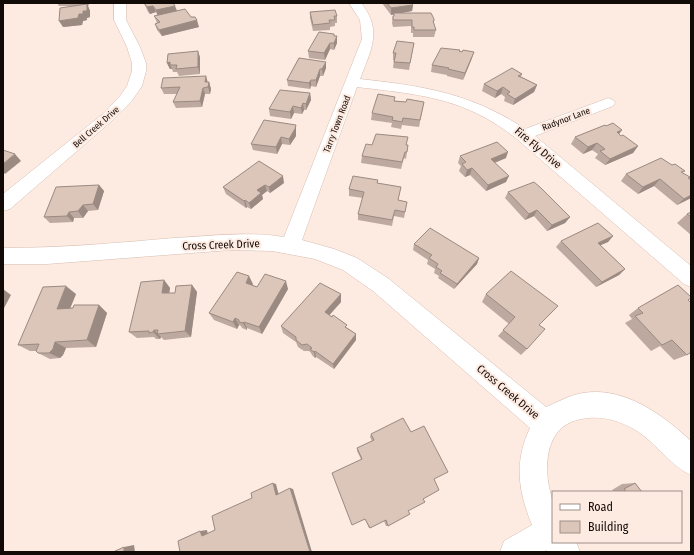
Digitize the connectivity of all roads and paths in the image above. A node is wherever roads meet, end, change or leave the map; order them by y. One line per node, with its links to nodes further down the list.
1 (120, 3): 6 (street, Bell Creek Drive)
2 (355, 3): 3 (street, Tarry Town Road)
3 (353, 82): 5 (street, Fire Fly Drive); 7 (street, Tarry Town Road)
4 (608, 103): 5 (street, Radynor Lane)
5 (523, 135): 9 (street, Fire Fly Drive)
6 (3, 204)
7 (290, 246): 8 (street, Cross Creek Drive); 10 (street, Cross Creek Drive)
8 (3, 256)
9 (691, 278)
10 (546, 424): 11 (street); 12 (street)
11 (687, 449)
12 (552, 533)
13 (552, 541): 14 (street)
14 (515, 552)

